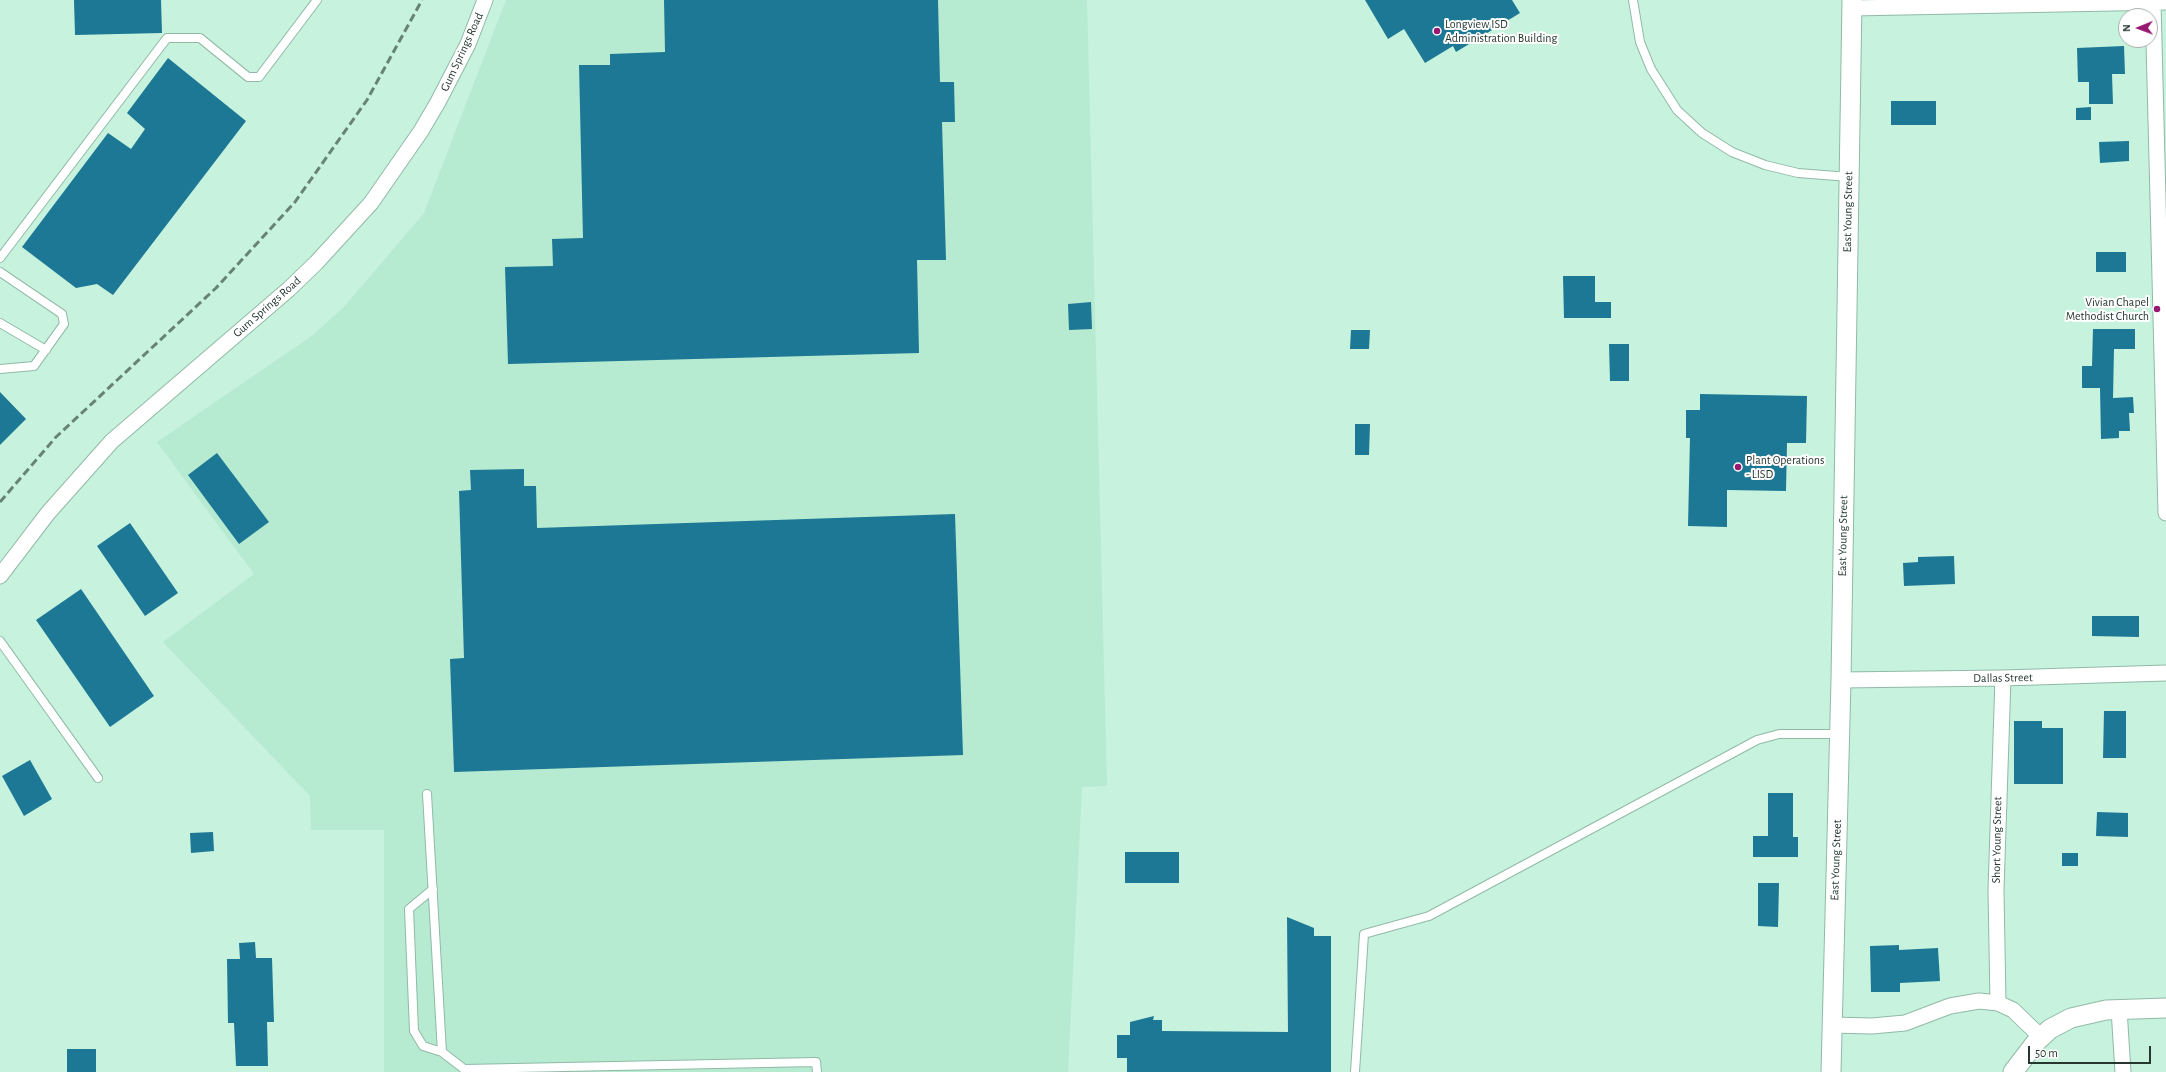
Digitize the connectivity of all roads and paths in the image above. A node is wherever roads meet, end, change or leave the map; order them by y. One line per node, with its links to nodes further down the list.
1 (317, 0): 8 (lane)
2 (485, 0): 15 (street, Gum Springs Road)
3 (1634, 0): 7 (lane)
4 (2075, 2): 5 (street); 6 (street)
5 (2159, 2): 11 (street)
6 (1852, 4): 7 (street, East Young Street)
7 (1849, 177): 19 (street, East Young Street)
8 (0, 258)
9 (0, 272): 12 (lane)
10 (0, 323): 12 (lane)
11 (2164, 339): 14 (street)
12 (46, 350): 13 (lane)
13 (0, 369)
14 (2166, 513)
15 (0, 576)
16 (0, 641): 21 (lane)
17 (2166, 673): 18 (street, Dallas Street)
18 (2003, 678): 19 (street, Dallas Street); 24 (street, Short Young Street)
19 (1841, 680): 20 (street, East Young Street)
20 (1840, 734): 27 (street, East Young Street); 33 (lane)
21 (98, 778)
22 (427, 794): 23 (lane)
23 (433, 889): 29 (lane); 29 (lane)
24 (1998, 1003): 27 (street); 28 (street)
25 (2166, 1008): 26 (street)
26 (2119, 1009): 28 (street); 36 (street)
27 (1831, 1025): 34 (street, East Young Street)
28 (2041, 1037): 35 (street)
29 (442, 1052): 30 (lane)
30 (465, 1070): 31 (lane)
31 (505, 1070): 32 (lane)
32 (817, 1072)
33 (1355, 1072)
34 (1831, 1072)
35 (2013, 1072)
36 (2123, 1072)

